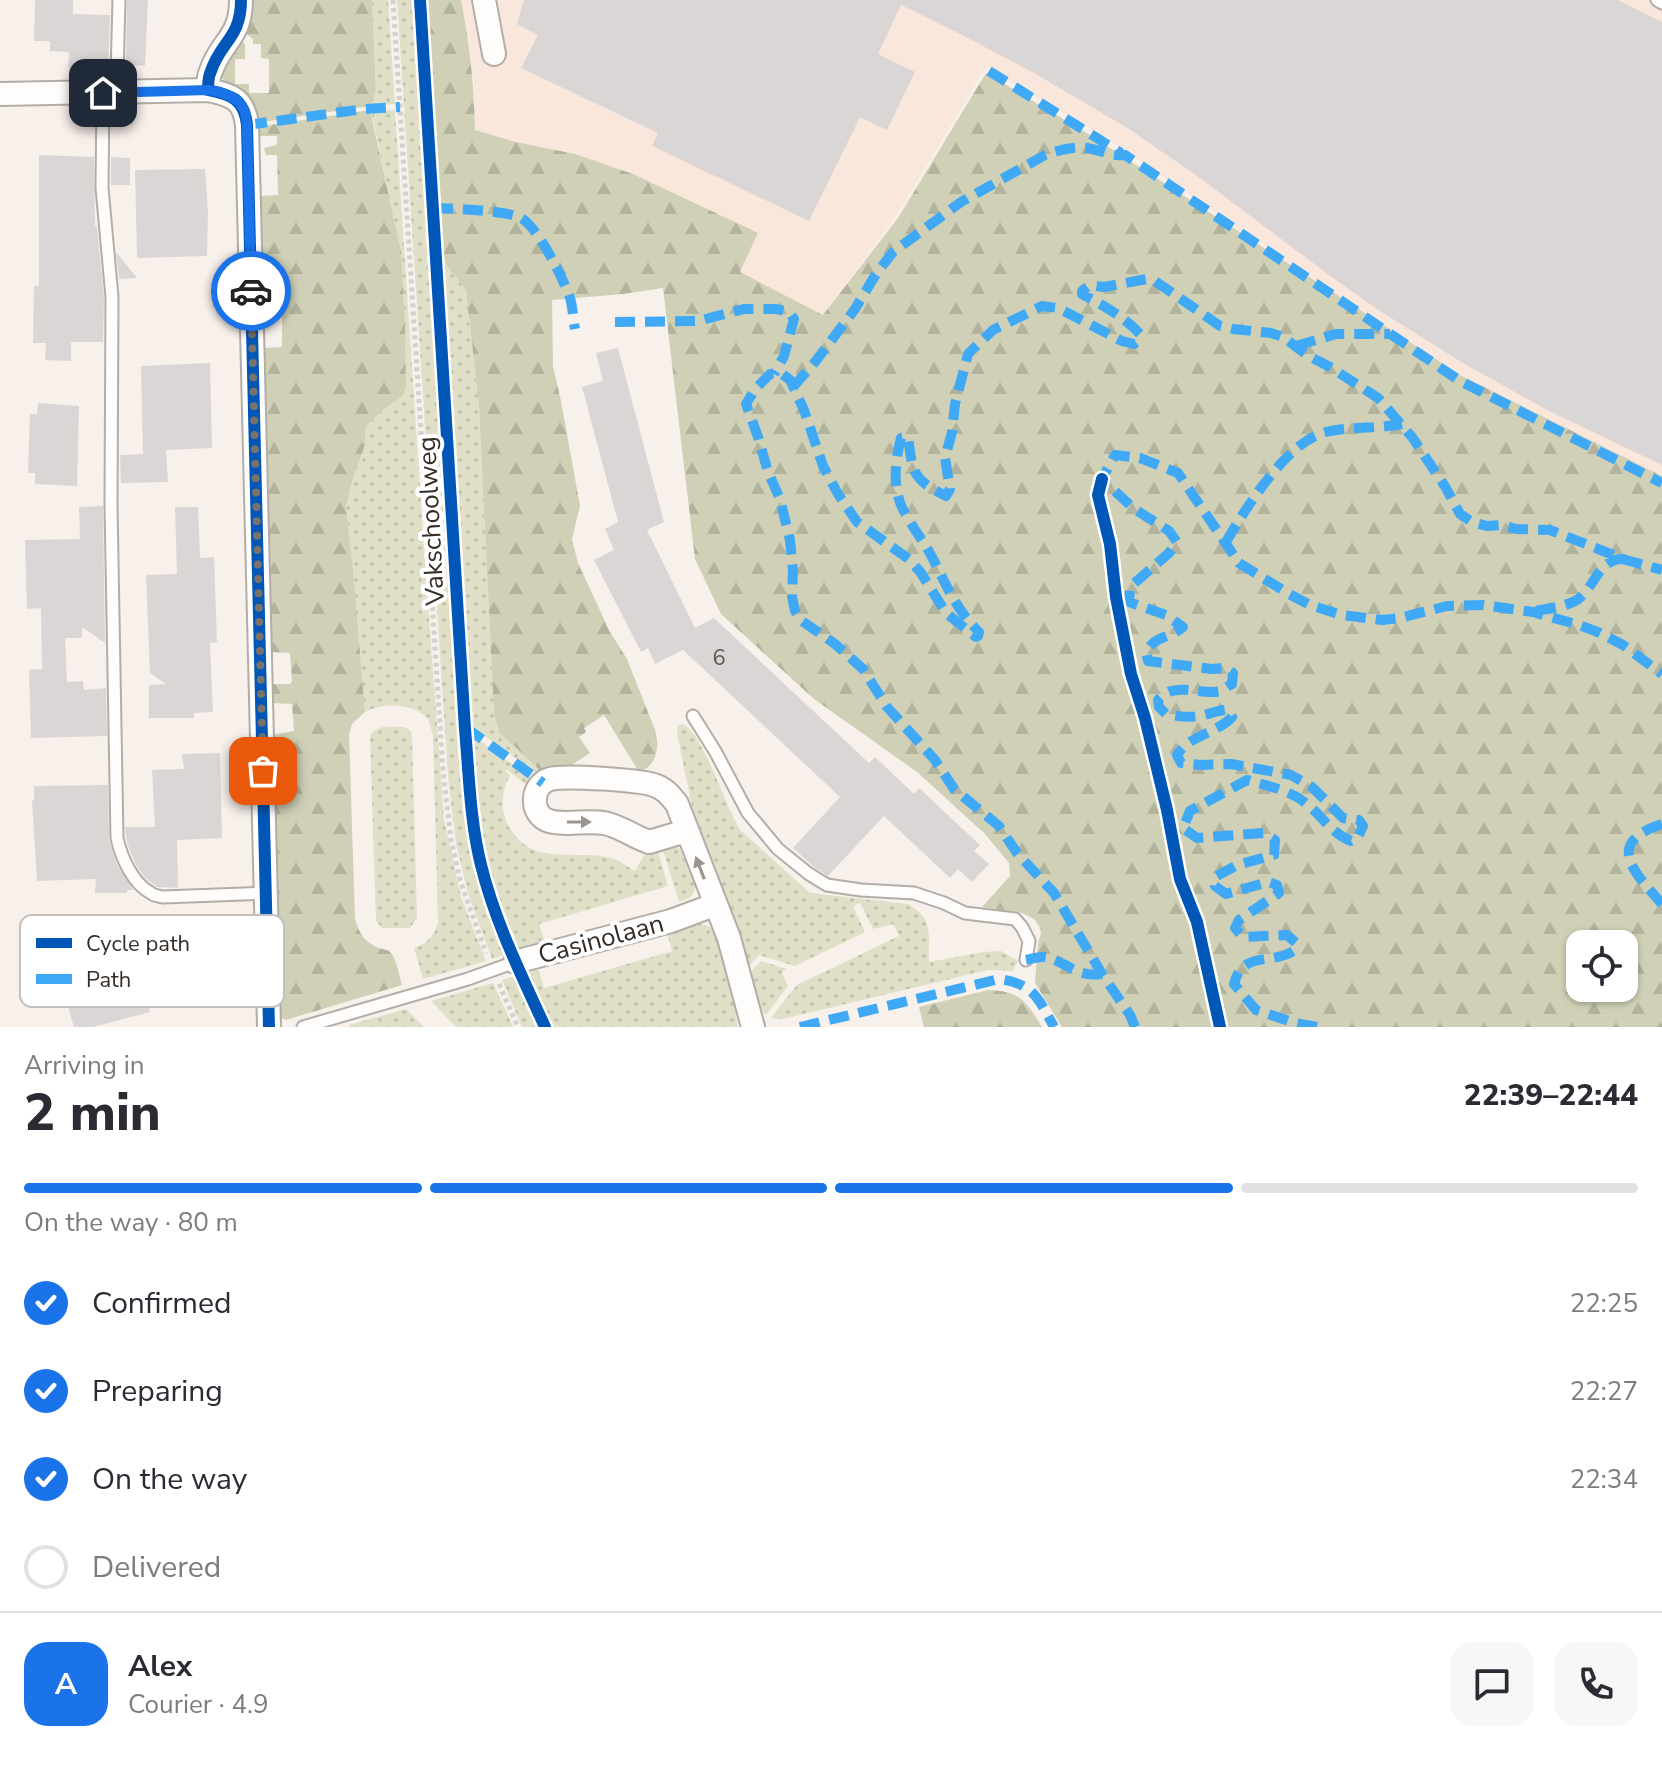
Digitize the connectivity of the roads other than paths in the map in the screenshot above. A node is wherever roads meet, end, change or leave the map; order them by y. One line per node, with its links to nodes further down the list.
1 (119, 0): 6 (lane)
2 (241, 0): 5 (street)
3 (484, 0): 4 (street)
4 (494, 54)
5 (208, 90): 6 (street); 10 (street)
6 (103, 93): 7 (street); 10 (lane)
7 (0, 94)
8 (693, 716): 13 (lane)
9 (686, 831): 9 (street, one-way to 9); 11 (street, one-way to 9)
10 (267, 893): 12 (street)
11 (714, 905): 14 (street, Casinolaan); 18 (street)
12 (267, 915)
13 (1026, 960)
14 (515, 962): 17 (lane, Casinolaan)
15 (269, 1007): 16 (street)
16 (269, 1027)
17 (303, 1027)
18 (753, 1027)

